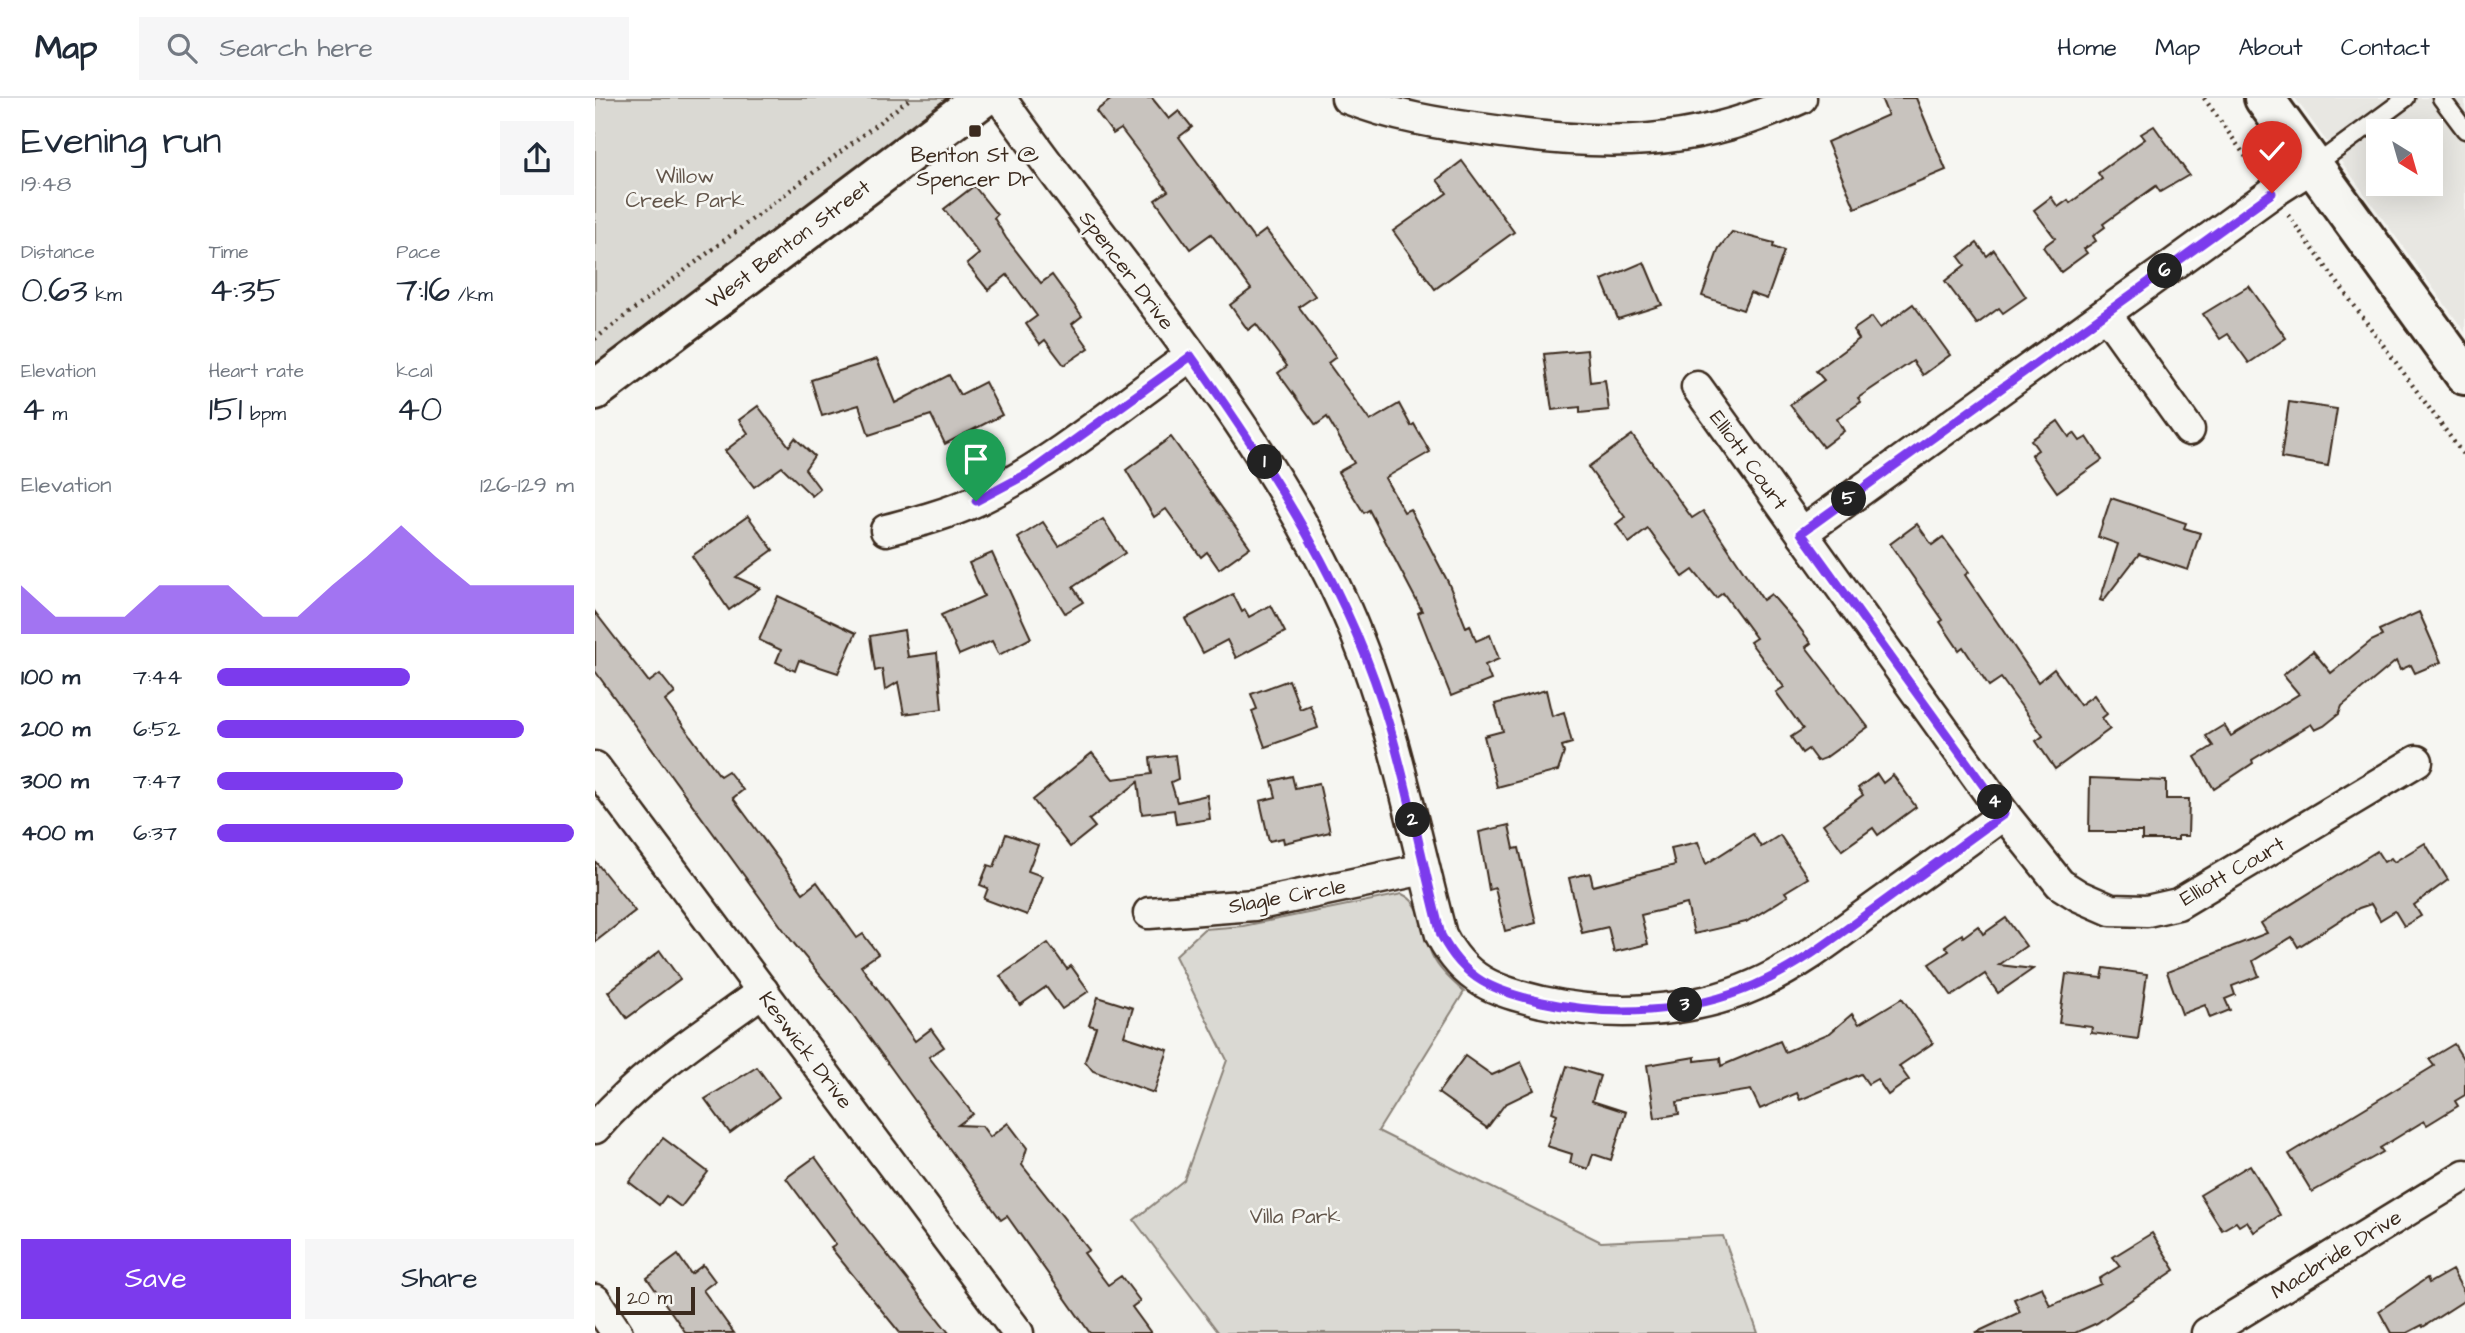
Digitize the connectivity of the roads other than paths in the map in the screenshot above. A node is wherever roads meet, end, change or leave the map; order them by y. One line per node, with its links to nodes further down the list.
1 (982, 98): 14 (street, West Benton Street)
2 (1000, 98): 11 (street, Spencer Drive)
3 (1347, 98): 4 (street)
4 (1801, 98)
5 (2264, 98): 9 (street)
6 (2406, 98): 9 (lane)
7 (2441, 98): 8 (lane)
8 (2465, 130)
9 (2314, 166): 10 (street); 12 (street)
10 (2106, 314): 15 (street); 17 (street)
11 (1191, 356): 16 (street); 21 (street, Spencer Drive)
12 (2465, 374)
13 (1696, 387): 17 (street, Elliott Court)
14 (595, 390)
15 (2189, 430)
16 (886, 530)
17 (1801, 533): 20 (street, Elliott Court)
18 (2417, 761): 20 (street, Elliott Court)
19 (595, 767): 23 (street, Keswick Drive)
20 (2004, 814): 21 (street, Spencer Drive)
21 (1424, 869): 22 (street, Slagle Circle)
22 (1149, 914)
23 (762, 991): 24 (street); 28 (street, Keswick Drive)
24 (595, 1128)
25 (2465, 1175): 29 (street, Macbride Drive)
26 (595, 1300): 27 (street)
27 (617, 1333)
28 (1019, 1333)
29 (2207, 1333)

